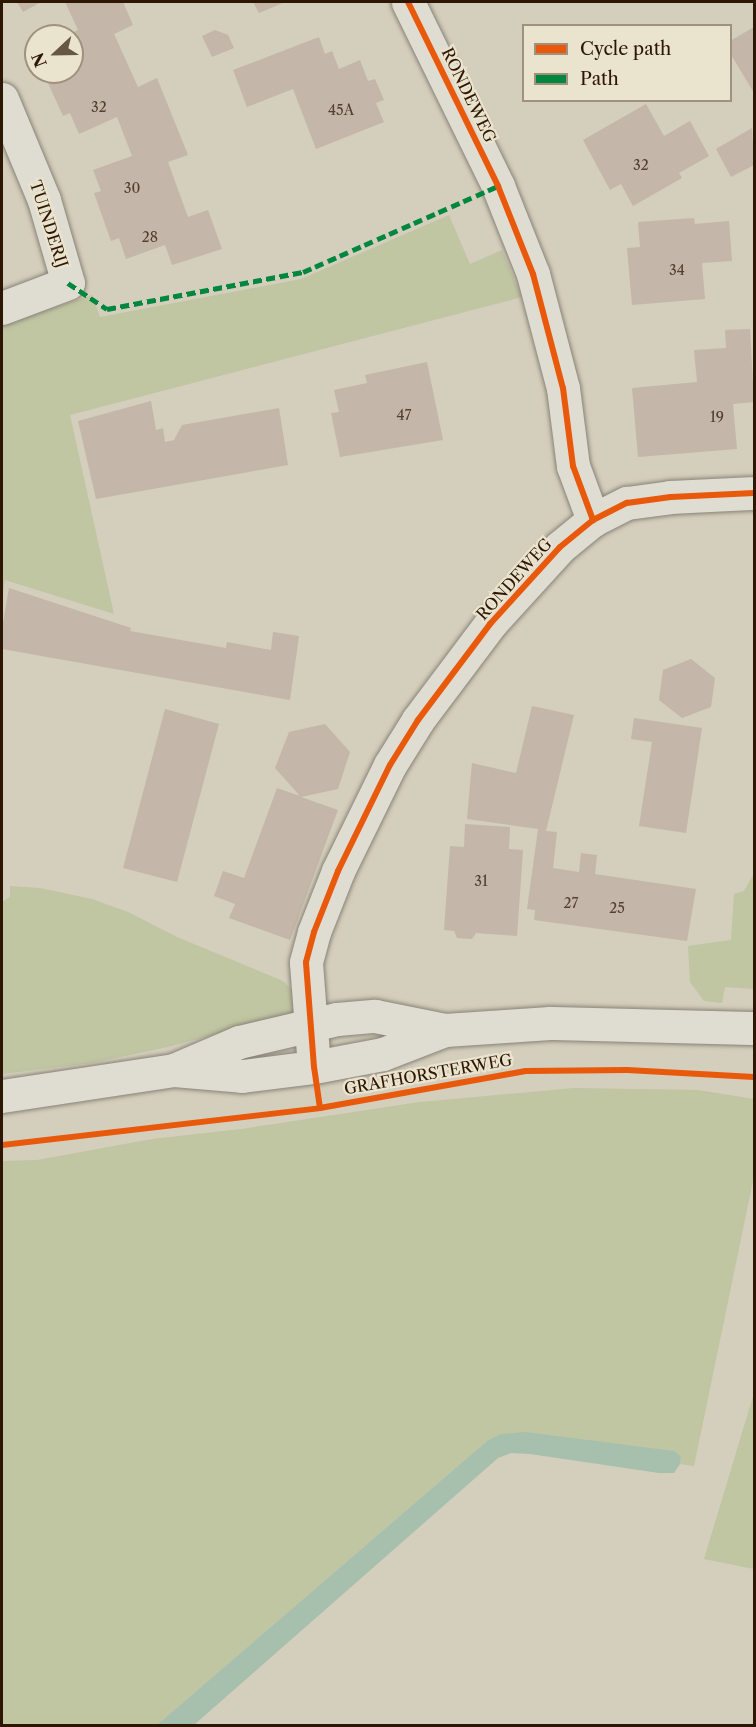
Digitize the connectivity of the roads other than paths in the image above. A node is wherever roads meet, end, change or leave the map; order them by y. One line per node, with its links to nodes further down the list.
1 (408, 2): 5 (street, RONDEWEG)
2 (2, 99): 3 (street, TUINDERIJ)
3 (2, 308)
4 (754, 493): 5 (street)
5 (593, 520): 6 (street, RONDEWEG)
6 (312, 1024): 8 (street, GRAFHORSTERWEG); 9 (street, RONDEWEG); 10 (street, GRAFHORSTERWEG)
7 (754, 1028): 8 (street, GRAFHORSTERWEG)
8 (445, 1030): 9 (street, GRAFHORSTERWEG)
9 (314, 1067): 10 (street, GRAFHORSTERWEG)
10 (174, 1070): 11 (street, GRAFHORSTERWEG)
11 (2, 1096)

